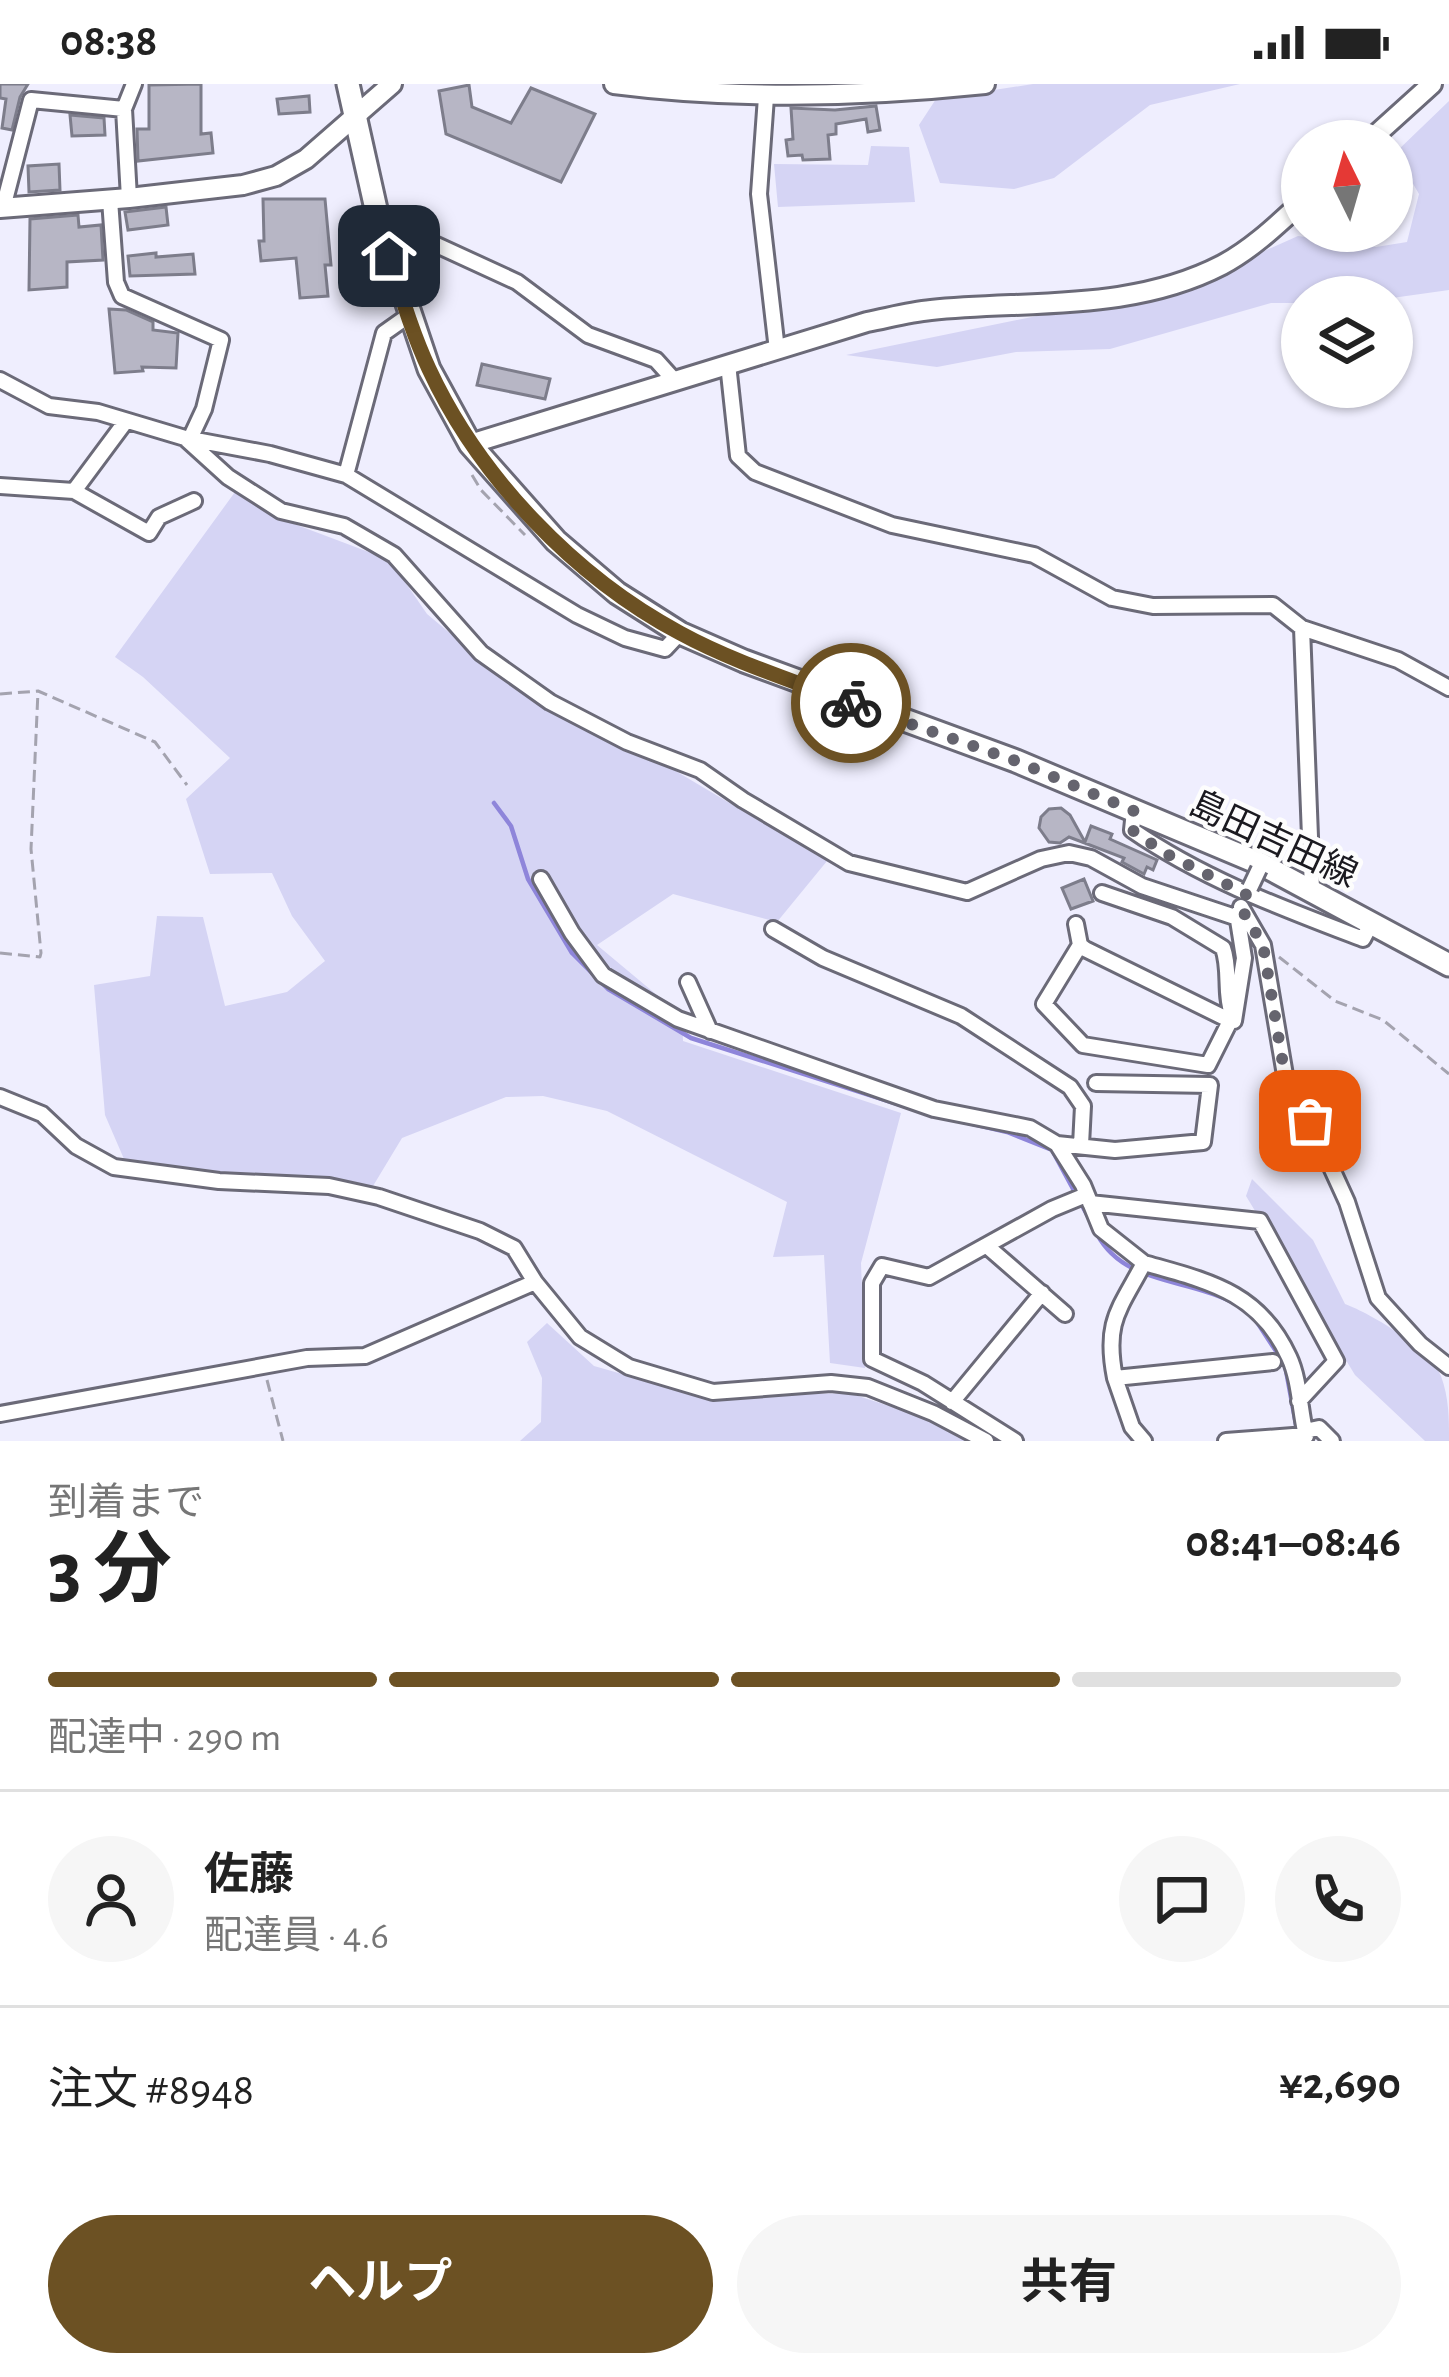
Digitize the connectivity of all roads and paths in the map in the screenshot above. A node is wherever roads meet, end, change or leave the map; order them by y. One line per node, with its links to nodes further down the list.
1 (134, 84): 10 (street)
2 (348, 84): 11 (main road, 島田吉田線)
3 (392, 84): 11 (street)
4 (614, 84): 9 (street)
5 (985, 84): 7 (street)
6 (1432, 84): 12 (street)
7 (912, 88): 9 (street)
8 (32, 92): 10 (street); 14 (street)
9 (766, 97): 18 (street)
10 (124, 109): 13 (street)
11 (357, 117): 13 (street); 15 (main road, 島田吉田線)
12 (1392, 120)
13 (119, 199): 14 (street); 23 (street)
14 (2, 208)
15 (378, 218): 17 (main road, 島田吉田線); 21 (street)
16 (1281, 221): 18 (street)
17 (408, 316): 24 (main road, 島田吉田線); 26 (street)
18 (777, 350): 19 (street)
19 (728, 364): 21 (street); 31 (street)
20 (0, 380): 22 (street)
21 (674, 380): 24 (street)
22 (126, 421): 23 (street); 28 (street)
23 (188, 438): 26 (street); 42 (street)
24 (470, 444): 32 (main road, 島田吉田線)
25 (469, 470): 30 (path)
26 (346, 475): 32 (street)
27 (0, 486): 28 (street)
28 (74, 491): 29 (street)
29 (194, 501)
30 (526, 537)
31 (1302, 628): 33 (street); 40 (street)
32 (680, 633): 37 (main road, 島田吉田線)
33 (1449, 688)
34 (38, 691): 35 (path); 36 (path); 48 (path)
35 (0, 694)
36 (187, 785)
37 (1134, 811): 38 (main road, 島田吉田線); 42 (street)
38 (1260, 867): 40 (main road, 島田吉田線); 42 (street, bridge)
39 (542, 879): 52 (street)
40 (1312, 889): 43 (main road, 島田吉田線)
41 (1102, 893): 51 (street)
42 (1243, 902): 43 (street); 47 (street); 51 (street)
43 (1372, 922): 49 (main road, 島田吉田線)
44 (1076, 924): 46 (street)
45 (773, 929): 58 (street)
46 (1080, 945): 51 (street); 51 (street)
47 (1263, 945): 53 (path); 67 (street)
48 (0, 953)
49 (1449, 965)
50 (688, 982): 52 (street)
51 (1234, 1017): 55 (street)
52 (710, 1031): 57 (street)
53 (1449, 1074)
54 (1096, 1083): 55 (street)
55 (1210, 1085): 58 (street)
56 (0, 1097): 62 (street)
57 (1057, 1144): 58 (street); 59 (street)
58 (1081, 1145)
59 (1087, 1198): 60 (street); 61 (street); 69 (street)
60 (988, 1247): 63 (street); 70 (street)
61 (1144, 1263): 68 (street); 69 (street)
62 (535, 1282): 66 (street); 74 (street)
63 (1042, 1293): 64 (street); 70 (street)
64 (1065, 1314)
65 (1273, 1363): 68 (street)
66 (264, 1366): 71 (street); 73 (path)
67 (1448, 1366)
68 (1115, 1378): 76 (street)
69 (1299, 1401): 72 (street)
70 (952, 1402): 75 (street)
71 (0, 1414)
72 (1305, 1435): 77 (street); 78 (street)
73 (283, 1441)
74 (986, 1441)
75 (1015, 1441)
76 (1144, 1441)
77 (1226, 1441)
78 (1332, 1441)

